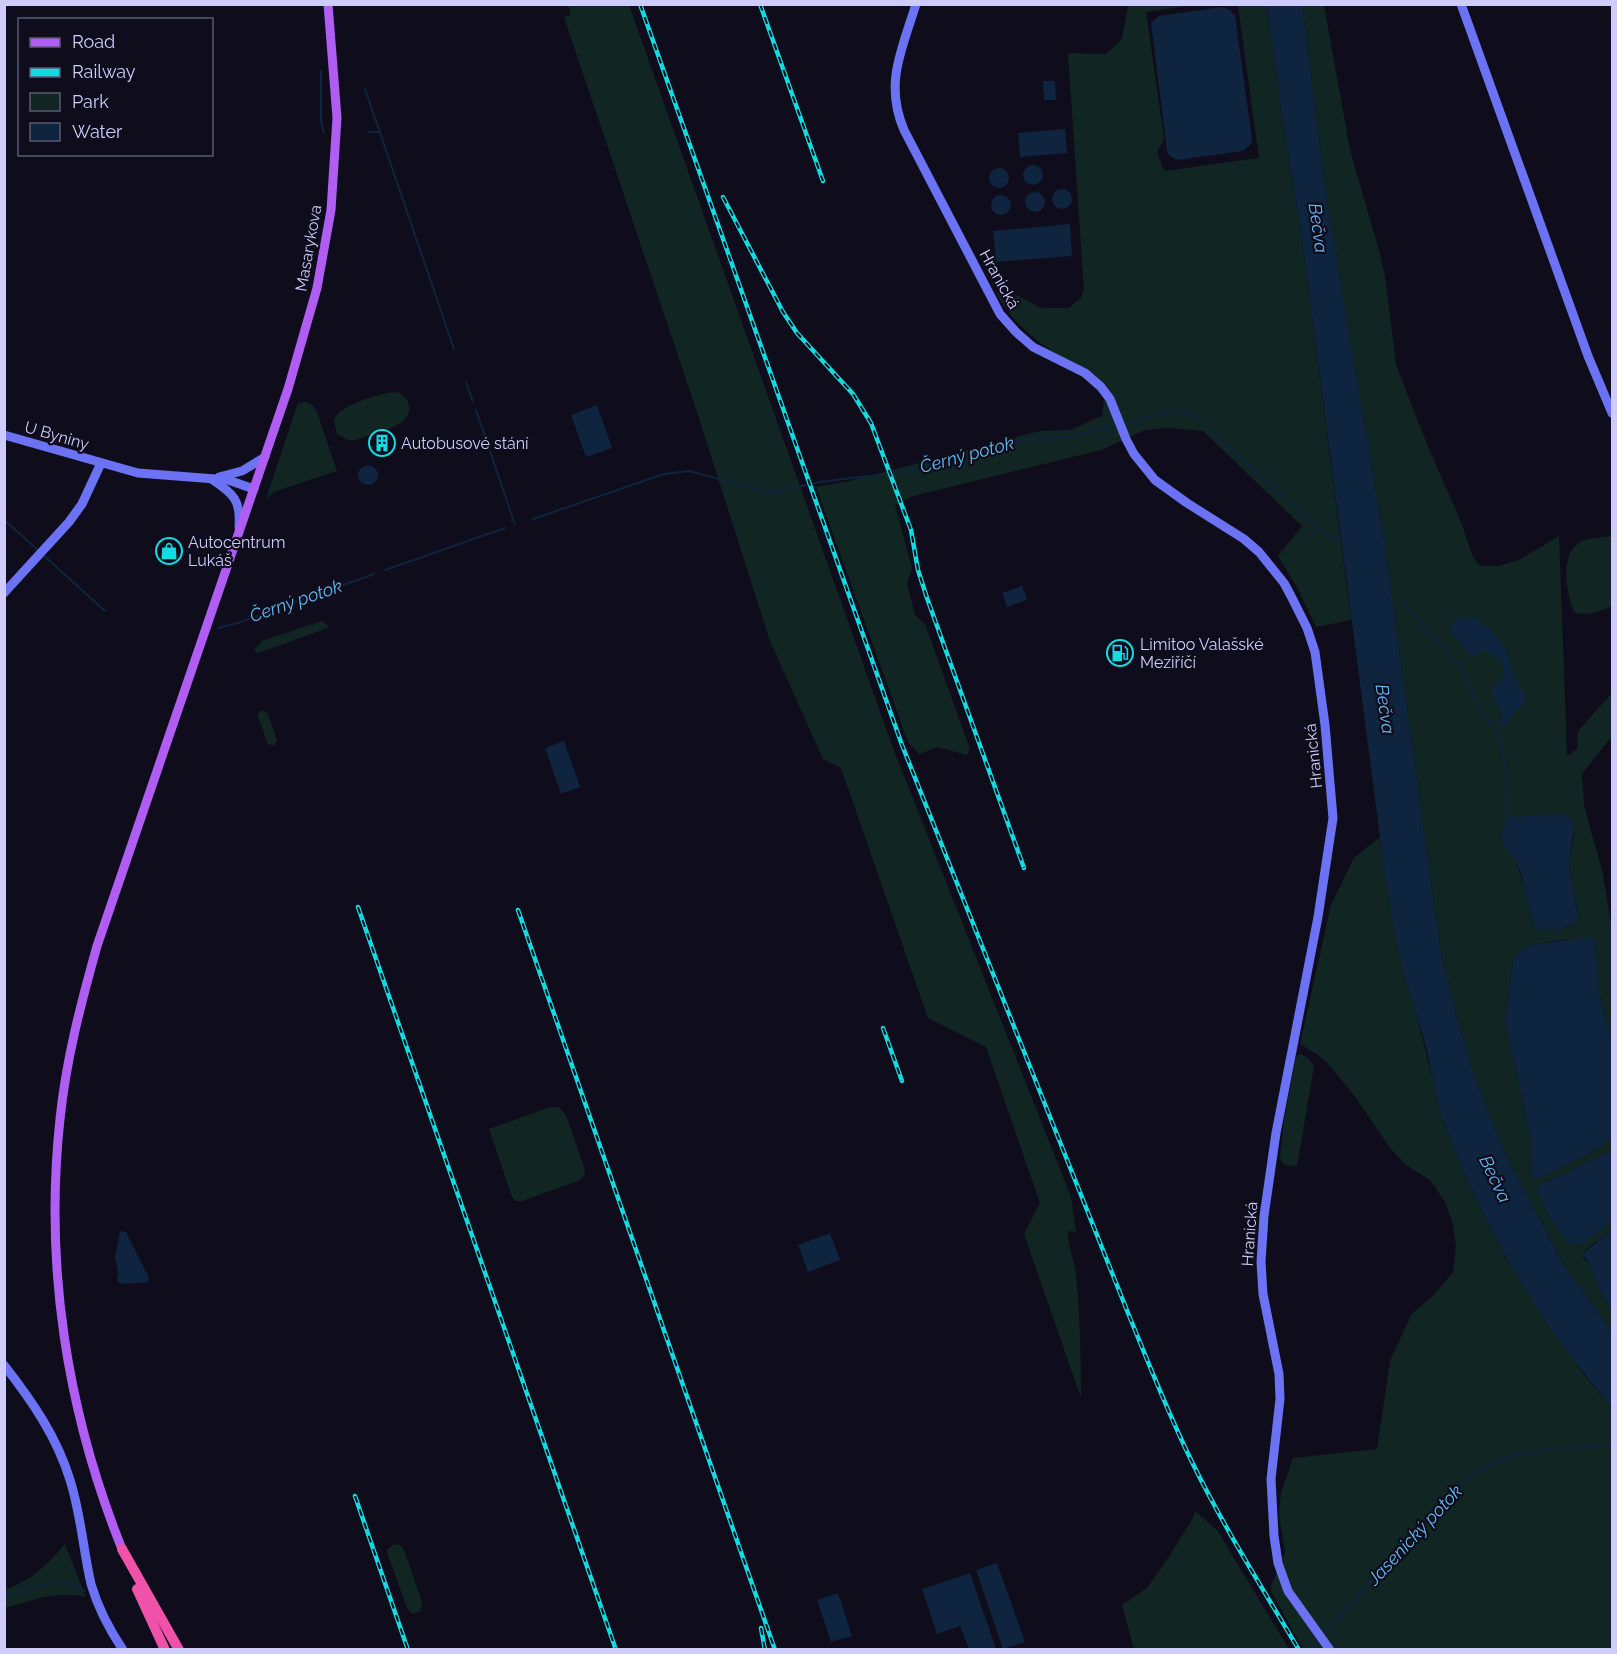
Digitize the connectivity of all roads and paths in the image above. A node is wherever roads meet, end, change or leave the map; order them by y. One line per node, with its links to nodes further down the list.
1 (328, 4): 6 (main road, Masarykova)
2 (916, 4): 17 (street, Hranická)
3 (1461, 4): 4 (street)
4 (1612, 413)
5 (4, 435): 7 (street, U Byniny)
6 (265, 457): 8 (street); 9 (main road, Masarykova)
7 (101, 463): 8 (street, U Byniny); 11 (street)
8 (211, 478): 9 (street); 10 (street)
9 (254, 489): 10 (main road, Masarykova)
10 (239, 530): 13 (main road, Masarykova)
11 (4, 594)
12 (4, 1365): 14 (street)
13 (122, 1550): 15 (highway); 16 (highway)
14 (123, 1650)
15 (165, 1650)
16 (179, 1650)
17 (1330, 1650)

